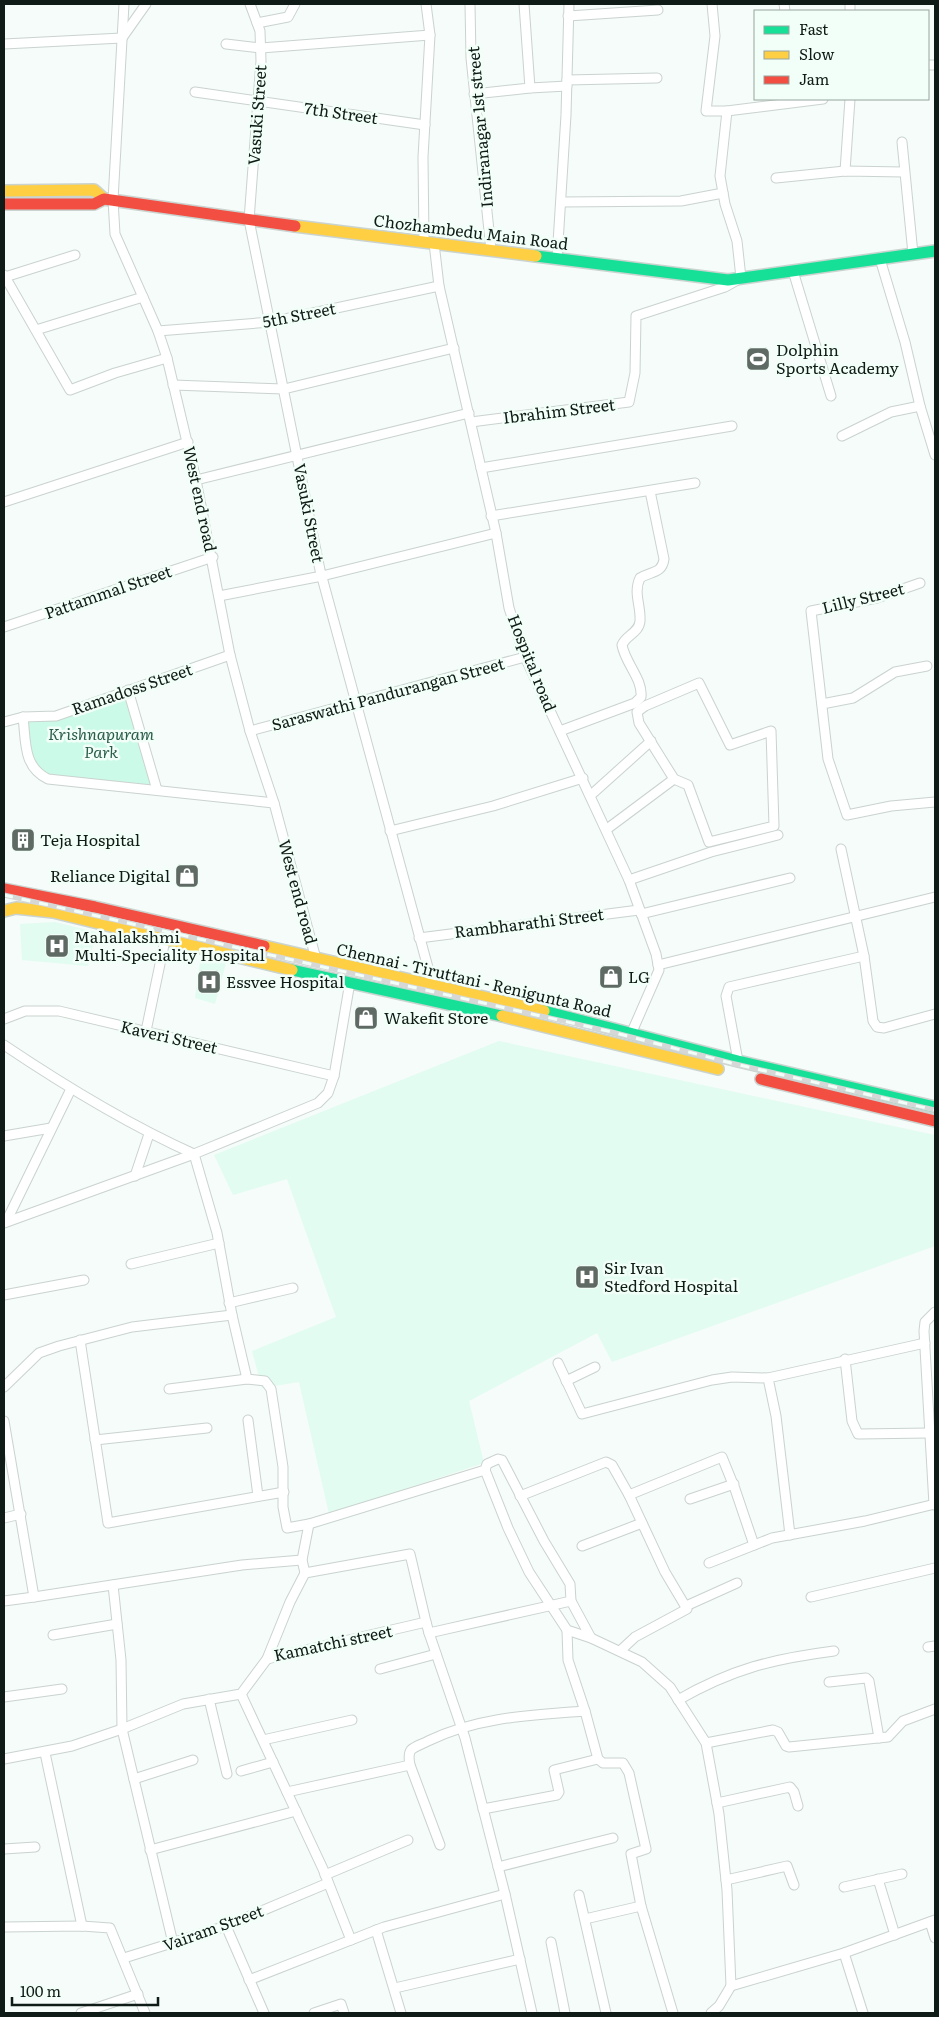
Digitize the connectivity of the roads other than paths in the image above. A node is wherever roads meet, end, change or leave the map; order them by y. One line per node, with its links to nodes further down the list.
1 (124, 4): 14 (street, West end road)
2 (146, 4): 14 (street)
3 (250, 4): 12 (street, Vasuki Street)
4 (295, 4): 12 (street)
5 (426, 4): 13 (street, Hospital road)
6 (470, 4): 22 (street, Indiranagar 1st street)
7 (524, 4): 20 (street)
8 (569, 4): 11 (street)
9 (712, 4): 26 (street)
10 (658, 10): 11 (street)
11 (568, 16): 19 (street)
12 (259, 27): 17 (street, Vasuki Street)
13 (430, 35): 17 (street); 27 (street, Hospital road)
14 (122, 38): 15 (street); 34 (street, West end road)
15 (4, 44)
16 (226, 44): 17 (street)
17 (261, 48): 25 (street, Vasuki Street)
18 (657, 78): 19 (street)
19 (567, 83): 20 (street); 35 (street)
20 (530, 88): 22 (street)
21 (195, 92): 25 (street, 7th Street)
22 (474, 94): 39 (street, Indiranagar 1st street)
23 (792, 100): 26 (street)
24 (850, 100): 29 (street)
25 (258, 101): 27 (street, 7th Street); 37 (street, Vasuki Street)
26 (727, 111): 33 (street)
27 (425, 125): 38 (street, Hospital road)
28 (902, 142): 30 (street)
29 (845, 171): 30 (street); 31 (street)
30 (904, 172): 42 (street)
31 (776, 178)
32 (4, 191): 34 (main road)
33 (724, 193): 35 (street); 47 (street)
34 (109, 200): 36 (main road, Chozhambedu Main Road); 37 (main road, Chozhambedu Main Road); 49 (street, West end road)
35 (561, 202): 43 (street)
36 (4, 204)
37 (249, 220): 38 (main road, Chozhambedu Main Road); 50 (street, Vasuki Street)
38 (429, 243): 39 (main road, Chozhambedu Main Road); 48 (street, Hospital road)
39 (492, 250): 43 (main road, Chozhambedu Main Road)
40 (935, 251): 42 (main road, Chozhambedu Main Road)
41 (75, 254): 46 (street)
42 (913, 254): 44 (main road, Chozhambedu Main Road)
43 (557, 259): 47 (main road, Chozhambedu Main Road)
44 (880, 259): 45 (main road, Chozhambedu Main Road); 58 (street)
45 (793, 271): 47 (main road, Chozhambedu Main Road); 57 (street)
46 (4, 276): 51 (street)
47 (741, 278): 59 (street, Ibrahim Street)
48 (439, 286): 50 (street, 5th Street); 53 (street, Hospital road)
49 (143, 297): 51 (street); 52 (street, West end road)
50 (271, 322): 52 (street, 5th Street); 56 (street, Vasuki Street)
51 (36, 330): 54 (street)
52 (158, 331): 54 (street, West end road)
53 (454, 348): 56 (street); 59 (street, Hospital road)
54 (167, 358): 55 (street, West end road)
55 (174, 385): 56 (street); 62 (street, West end road)
56 (284, 389): 64 (street, Vasuki Street)
57 (831, 396)
58 (920, 406): 61 (street); 63 (street)
59 (470, 417): 64 (street); 65 (street, Hospital road)
60 (732, 426): 65 (street)
61 (842, 436)
62 (188, 442): 66 (street, West end road); 69 (street)
63 (935, 455)
64 (298, 457): 66 (street); 73 (street, Vasuki Street)
65 (481, 468): 70 (street, Hospital road)
66 (196, 480): 72 (street, West end road)
67 (696, 483): 68 (street)
68 (650, 490): 70 (street); 86 (street)
69 (4, 502)
70 (491, 516): 71 (street, Hospital road)
71 (496, 533): 73 (street); 78 (street, Hospital road)
72 (213, 557): 75 (street, West end road); 76 (street, Pattammal Street)
73 (322, 576): 75 (street); 81 (street, Vasuki Street)
74 (920, 583): 82 (street, Lilly Street)
75 (219, 596): 77 (street, West end road)
76 (4, 627)
77 (230, 655): 80 (street, Ramadoss Street); 85 (street, West end road)
78 (525, 657): 81 (street, Saraswathi Pandurangan Street); 86 (street, Hospital road)
79 (927, 666): 82 (street)
80 (128, 690): 83 (street, Ramadoss Street); 90 (street)
81 (356, 704): 85 (street, Saraswathi Pandurangan Street); 95 (street, Vasuki Street)
82 (822, 704): 92 (street, Lilly Street)
83 (24, 717): 84 (street, Ramadoss Street); 90 (street)
84 (4, 722)
85 (250, 731): 93 (street, West end road)
86 (560, 731): 88 (street, Hospital road)
87 (651, 741): 89 (street); 89 (street); 91 (street)
88 (583, 778): 91 (street, Hospital road); 95 (street)
89 (674, 779): 94 (street)
90 (157, 790): 93 (street)
91 (591, 795): 94 (street, Hospital road)
92 (935, 802)
93 (274, 803): 108 (street, West end road)
94 (607, 829): 99 (street, Hospital road)
95 (390, 832): 105 (street, Vasuki Street)
96 (778, 835): 99 (street)
97 (841, 849): 104 (street)
98 (790, 878): 103 (street, Rambharathi Street)
99 (629, 880): 103 (street, Hospital road)
100 (4, 889): 108 (main road, Chennai - Tiruttani - Renigunta Road)
101 (935, 897): 104 (street)
102 (4, 911): 106 (main road, Chennai - Tiruttani - Renigunta Road)
103 (640, 912): 105 (street, Rambharathi Street); 109 (street, Hospital road)
104 (856, 918): 107 (street); 109 (street)
105 (419, 938): 112 (street, Vasuki Street)
106 (165, 940): 110 (main road, Chennai - Tiruttani - Renigunta Road); 116 (street)
107 (864, 956): 114 (street); 119 (street)
108 (316, 960): 110 (street); 112 (main road, Chennai - Tiruttani - Renigunta Road)
109 (658, 965): 117 (street)
110 (312, 973): 111 (main road, Chennai - Tiruttani - Renigunta Road)
111 (350, 982): 113 (main road, Chennai - Tiruttani - Renigunta Road); 121 (street)
112 (433, 986): 113 (street); 117 (main road, Chennai - Tiruttani - Renigunta Road)
113 (431, 1000): 120 (main road, Chennai - Tiruttani - Renigunta Road)
114 (935, 1014)
115 (4, 1019): 116 (street, Kaveri Street)
116 (146, 1032): 121 (street, Kaveri Street)
117 (631, 1034): 119 (main road, Chennai - Tiruttani - Renigunta Road)
118 (4, 1045): 123 (street)
119 (738, 1062): 124 (main road, Chennai - Tiruttani - Renigunta Road)
120 (730, 1072)
121 (334, 1076): 129 (street)
122 (746, 1076): 125 (main road)
123 (70, 1089): 126 (street); 127 (street)
124 (935, 1107)
125 (935, 1121)
126 (51, 1128): 128 (street); 131 (street)
127 (149, 1134): 129 (street); 130 (street)
128 (4, 1136)
129 (194, 1154): 130 (street); 132 (street)
130 (136, 1176): 131 (street)
131 (5, 1223)
132 (218, 1243): 133 (street); 137 (street)
133 (131, 1264)
134 (84, 1280): 136 (street)
135 (293, 1288): 137 (street)
136 (4, 1295)
137 (230, 1302): 139 (street)
138 (935, 1312): 141 (street)
139 (232, 1315): 140 (street); 146 (street)
140 (80, 1340): 148 (street); 155 (street)
141 (925, 1342): 142 (street); 150 (street)
142 (846, 1359): 145 (street); 154 (street)
143 (558, 1363): 147 (street)
144 (595, 1367): 147 (street)
145 (768, 1378): 147 (street); 168 (street)
146 (247, 1379): 149 (street); 158 (street)
147 (566, 1380)
148 (4, 1387)
149 (169, 1390)
150 (931, 1402): 154 (street)
151 (248, 1420): 160 (street)
152 (4, 1421): 164 (street)
153 (207, 1428): 155 (street)
154 (929, 1433): 163 (street)
155 (95, 1440): 160 (street)
156 (485, 1470): 161 (street); 167 (street); 181 (street)
157 (734, 1484): 159 (street); 162 (street); 169 (street)
158 (284, 1492): 160 (street); 167 (street)
159 (629, 1495): 161 (street); 166 (street)
160 (258, 1496)
161 (520, 1496): 180 (street)
162 (690, 1499)
163 (935, 1505): 168 (street)
164 (21, 1514): 165 (street); 178 (street)
165 (4, 1518)
166 (642, 1523): 170 (street); 182 (street)
167 (309, 1524): 171 (street)
168 (790, 1535): 169 (street)
169 (754, 1545): 172 (street)
170 (582, 1546)
171 (302, 1560): 174 (street); 176 (street)
172 (709, 1563)
173 (935, 1568): 177 (street)
174 (305, 1573): 183 (street); 192 (street, Kamatchi street)
175 (737, 1583): 182 (street)
176 (113, 1585): 178 (street); 184 (street)
177 (811, 1596)
178 (34, 1597): 179 (street)
179 (4, 1601)
180 (571, 1601): 181 (street); 188 (street)
181 (551, 1604): 185 (street); 186 (street)
182 (686, 1606): 189 (street)
183 (426, 1622): 186 (street); 192 (street, Kamatchi street)
184 (117, 1624): 187 (street); 203 (street)
185 (567, 1630): 188 (street); 201 (street)
186 (429, 1633): 191 (street)
187 (53, 1635)
188 (591, 1638): 189 (street)
189 (620, 1651): 199 (street)
190 (834, 1651): 199 (street)
191 (436, 1654): 193 (street); 204 (street)
192 (267, 1659): 196 (street)
193 (380, 1669)
194 (829, 1682): 205 (street)
195 (62, 1689): 197 (street)
196 (242, 1694): 198 (street); 206 (street)
197 (4, 1697)
198 (208, 1699): 203 (street); 215 (street)
199 (678, 1700): 207 (street)
200 (935, 1709): 205 (street)
201 (585, 1710): 204 (street); 210 (street)
202 (352, 1720): 206 (street)
203 (122, 1729): 208 (street); 216 (street)
204 (462, 1729): 213 (street); 220 (street)
205 (879, 1738): 207 (street)
206 (263, 1740): 212 (street)
207 (706, 1743): 218 (street)
208 (45, 1753): 209 (street); 240 (street)
209 (4, 1759)
210 (598, 1759): 220 (street); 237 (street)
211 (193, 1760): 216 (street)
212 (273, 1762): 214 (street); 217 (street)
213 (410, 1764): 217 (street); 225 (street)
214 (241, 1771)
215 (227, 1774)
216 (134, 1779): 227 (street)
217 (287, 1792): 221 (street)
218 (717, 1803): 219 (street); 231 (street)
219 (798, 1806)
220 (483, 1808): 228 (street)
221 (296, 1812): 227 (street); 230 (street)
222 (613, 1838): 228 (street)
223 (408, 1840): 230 (street, Vairam Street)
224 (35, 1846): 226 (street)
225 (440, 1846)
226 (4, 1849)
227 (150, 1850): 248 (street)
228 (498, 1867): 235 (street)
229 (902, 1874): 232 (street)
230 (326, 1879): 241 (street, Vairam Street); 246 (street)
231 (726, 1880): 233 (street); 253 (street)
232 (878, 1880): 234 (street); 244 (street)
233 (794, 1885)
234 (844, 1887)
235 (505, 1894): 243 (street); 251 (street)
236 (579, 1895): 238 (street)
237 (641, 1906): 238 (street); 265 (street)
238 (585, 1919): 264 (street)
239 (933, 1921): 244 (street); 245 (street)
240 (82, 1926): 242 (street); 250 (street)
241 (226, 1926): 248 (street, Vairam Street); 252 (street)
242 (4, 1927)
243 (376, 1930): 246 (street); 254 (street)
244 (895, 1935): 249 (street)
245 (935, 1938)
246 (351, 1940): 252 (street)
247 (551, 1942): 263 (street)
248 (174, 1943): 250 (street, Vairam Street)
249 (844, 1953): 253 (street); 267 (street)
250 (124, 1958): 255 (street)
251 (520, 1959): 254 (street); 262 (street)
252 (249, 1980): 258 (street)
253 (732, 1986): 266 (street)
254 (395, 1988): 261 (street)
255 (138, 1994): 256 (street); 257 (street)
256 (81, 2013)
257 (145, 2013)
258 (264, 2013)
259 (314, 2013): 260 (street)
260 (344, 2013)
261 (401, 2013)
262 (532, 2013)
263 (565, 2013)
264 (606, 2013)
265 (673, 2013)
266 (711, 2013)
267 (863, 2013)

